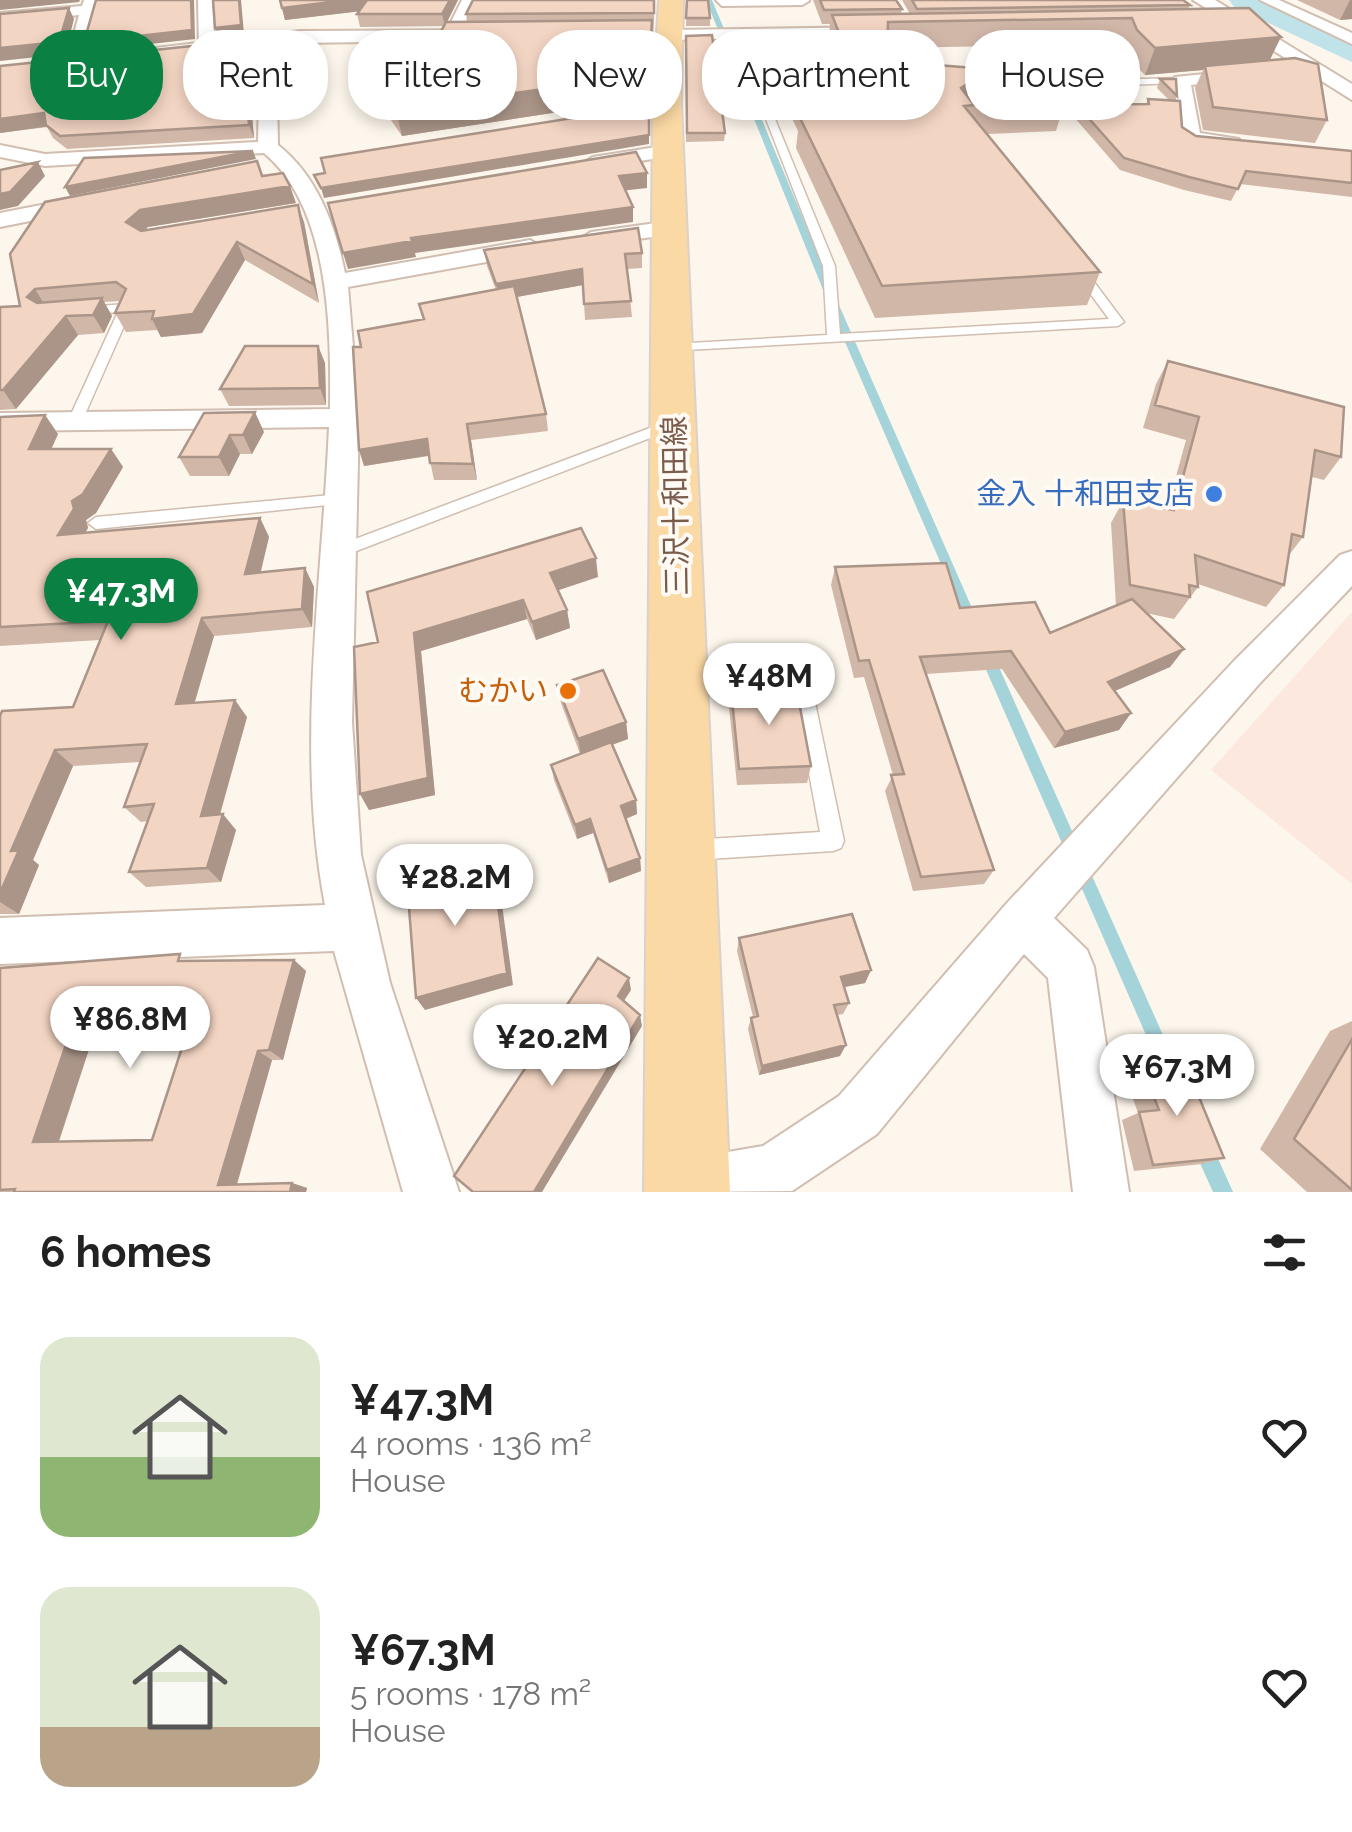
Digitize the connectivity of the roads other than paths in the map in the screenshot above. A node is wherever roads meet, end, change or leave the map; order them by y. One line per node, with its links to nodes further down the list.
1 (206, 0): 12 (street)
2 (468, 0): 13 (street)
3 (1202, 0): 10 (street)
4 (1267, 0): 16 (street)
5 (802, 1): 8 (street); 15 (street)
6 (90, 5): 7 (street); 11 (street)
7 (0, 18)
8 (678, 18): 14 (street); 23 (main road, 三沢十和田線)
9 (1211, 27): 10 (street)
10 (1249, 27): 17 (street)
11 (84, 30)
12 (207, 30)
13 (455, 30)
14 (785, 30)
15 (811, 30)
16 (1352, 39)
17 (1308, 69): 18 (street); 20 (street)
18 (1181, 81): 19 (lane); 24 (street)
19 (1140, 82)
20 (1352, 94)
21 (268, 120): 25 (street)
22 (771, 120): 36 (lane)
23 (661, 121): 28 (street); 32 (main road, 三沢十和田線)
24 (1244, 144)
25 (268, 147): 26 (street); 27 (street)
26 (0, 151)
27 (298, 162): 29 (street); 34 (street)
28 (576, 166)
29 (250, 171)
30 (96, 201): 31 (street)
31 (0, 220)
32 (671, 228): 34 (street); 37 (main road, 三沢十和田線)
33 (1070, 259): 36 (lane)
34 (334, 282): 38 (street)
35 (68, 312): 39 (lane)
36 (834, 339): 37 (lane)
37 (673, 348): 40 (main road, 三沢十和田線)
38 (346, 418): 39 (street); 42 (street)
39 (75, 421): 41 (street)
40 (674, 424): 44 (lane); 46 (main road, 三沢十和田線)
41 (3, 426)
42 (342, 498): 43 (lane); 44 (street)
43 (96, 523)
44 (340, 551): 49 (street)
45 (1352, 564): 48 (street)
46 (679, 680): 47 (main road, 三沢十和田線); 47 (lane)
47 (682, 850): 51 (main road, 三沢十和田線)
48 (1023, 919): 51 (street); 53 (street)
49 (352, 927): 50 (street); 52 (street)
50 (0, 942)
51 (687, 1189)
52 (431, 1192)
53 (1101, 1192)

